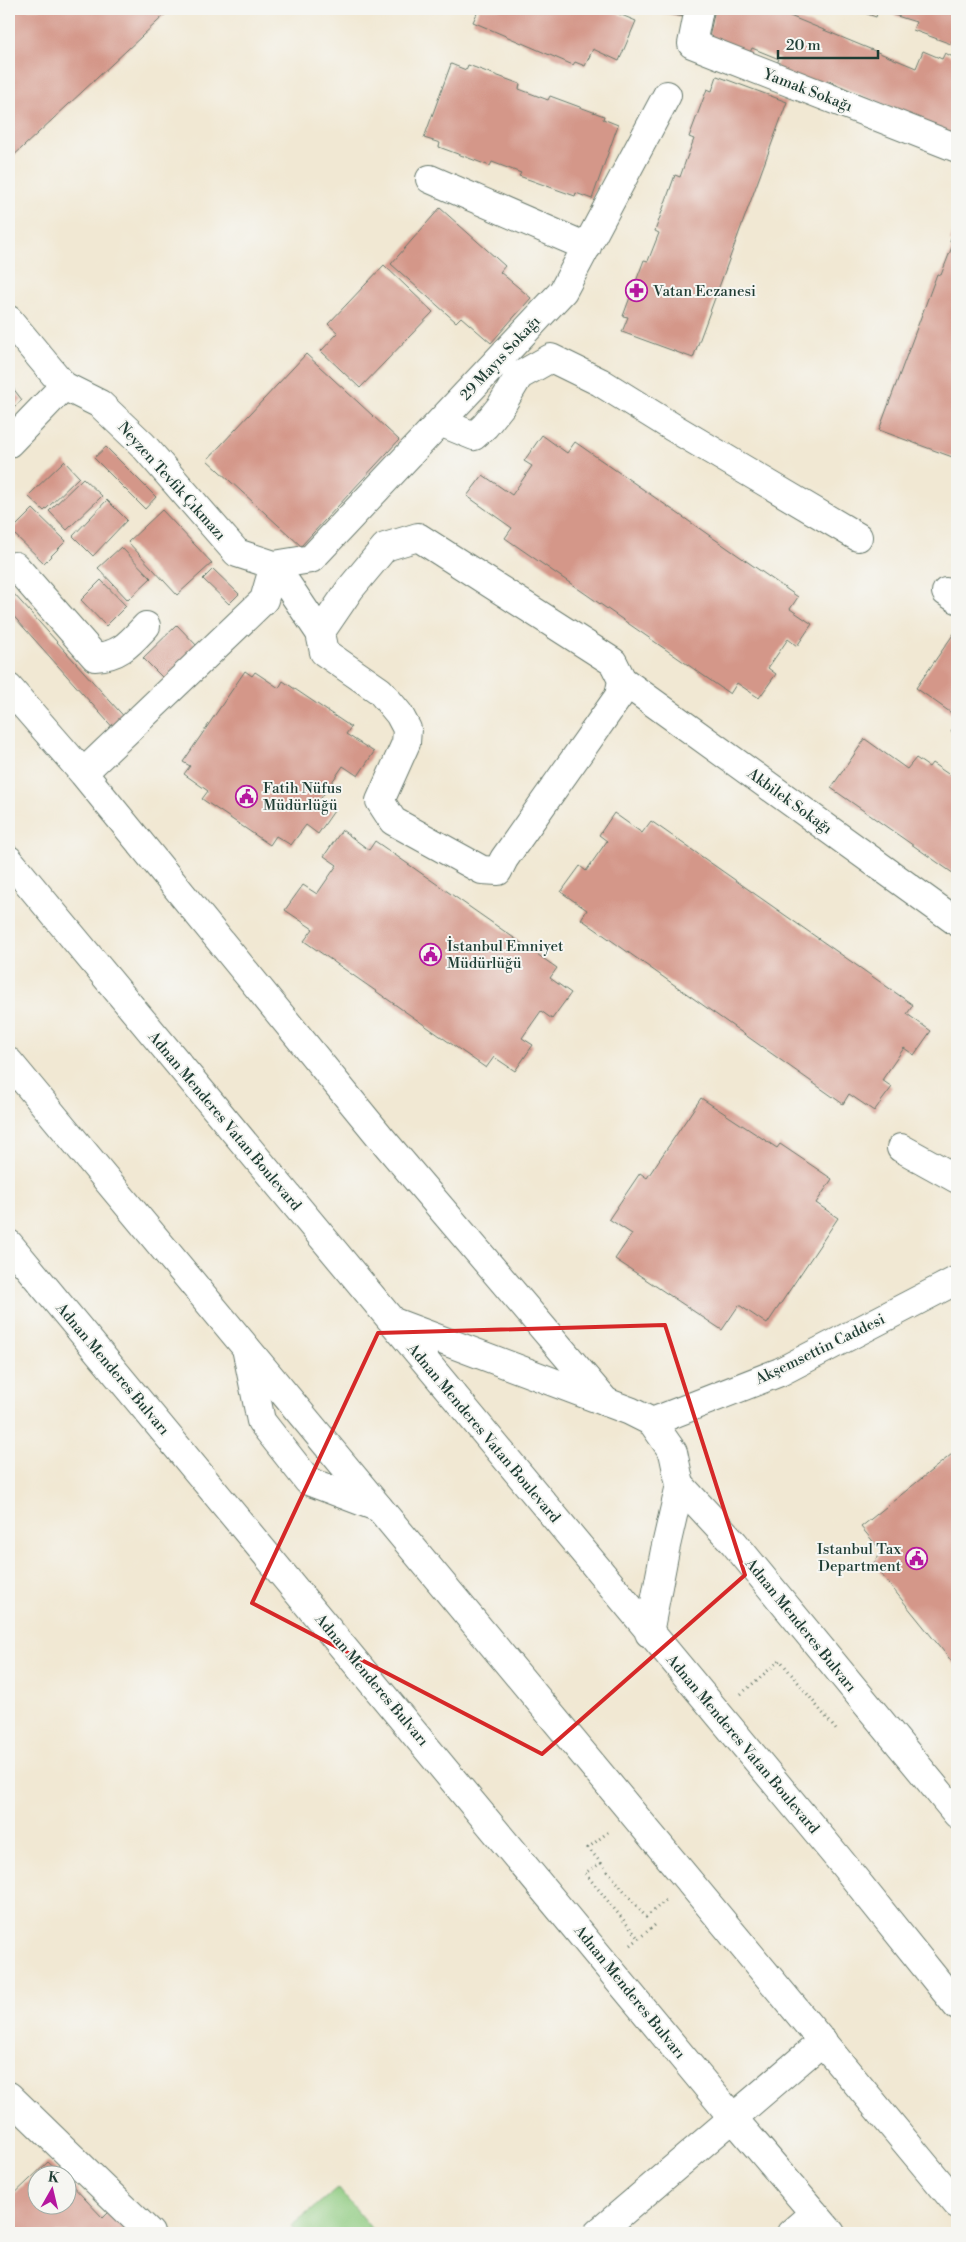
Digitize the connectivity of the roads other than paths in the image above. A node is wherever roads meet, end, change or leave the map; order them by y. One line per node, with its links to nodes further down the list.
1 (699, 9): 3 (main road, Yamak Sokağı)
2 (667, 95): 5 (main road, 29 Mayıs Sokağı)
3 (957, 148)
4 (430, 179): 5 (main road)
5 (587, 247): 8 (main road, 29 Mayıs Sokağı)
6 (9, 320): 7 (main road)
7 (64, 386): 9 (main road); 11 (main road, Neyzen Tevfik Çıkmazı)
8 (440, 422): 10 (main road); 11 (main road, 29 Mayıs Sokağı)
9 (9, 443)
10 (858, 537)
11 (274, 565): 14 (main road); 17 (main road)
12 (9, 568): 13 (main road)
13 (146, 626)
14 (320, 633): 15 (main road); 15 (main road)
15 (622, 680): 19 (main road, Akbilek Sokağı)
16 (9, 688): 17 (main road)
17 (83, 773): 28 (main road)
18 (9, 860): 26 (main road, Adnan Menderes Vatan Boulevard)
19 (957, 922)
20 (9, 1062): 21 (main road)
21 (18, 1085): 27 (main road)
22 (901, 1148): 23 (main road)
23 (957, 1179)
24 (9, 1244): 37 (main road, Adnan Menderes Bulvarı)
25 (957, 1280): 29 (main road, Akşemsettin Caddesi)
26 (392, 1322): 28 (main road); 32 (main road, Adnan Menderes Vatan Boulevard)
27 (246, 1348): 31 (main road); 31 (main road)
28 (606, 1402): 29 (main road)
29 (652, 1422): 30 (main road)
30 (680, 1484): 32 (main road); 33 (main road, Adnan Menderes Bulvarı)
31 (379, 1508): 35 (main road)
32 (649, 1633): 34 (main road, Adnan Menderes Vatan Boulevard)
33 (957, 1814)
34 (957, 2006)
35 (823, 2041): 37 (main road); 38 (main road)
36 (9, 2096): 40 (main road)
37 (733, 2118): 39 (main road, Adnan Menderes Bulvarı); 41 (main road)
38 (957, 2204)
39 (822, 2223): 42 (main road)
40 (150, 2233)
41 (598, 2233)
42 (791, 2233)

